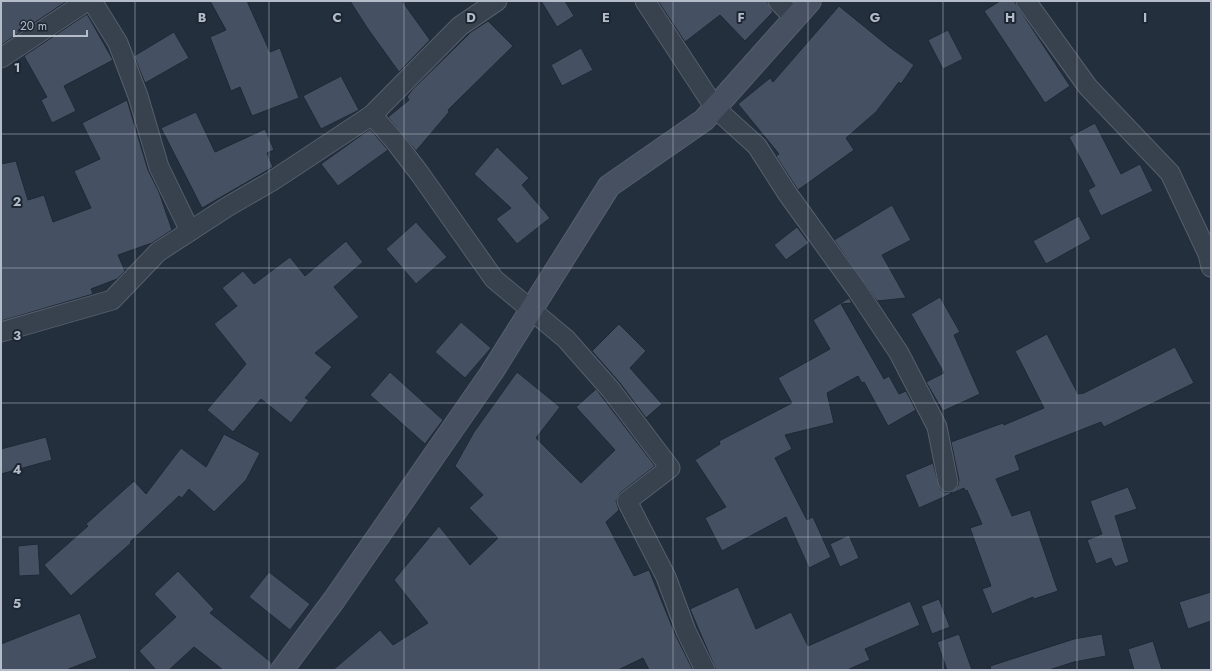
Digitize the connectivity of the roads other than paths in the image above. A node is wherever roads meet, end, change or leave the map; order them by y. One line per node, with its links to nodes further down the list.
1 (87, 1): 9 (street)
2 (92, 1): 12 (street)
3 (497, 1): 11 (street)
4 (645, 1): 10 (street)
5 (778, 1): 8 (street)
6 (810, 1): 8 (main road)
7 (1026, 1): 13 (street)
8 (794, 18): 10 (main road)
9 (1, 58)
10 (715, 108): 14 (main road); 16 (street)
11 (372, 114): 12 (street); 14 (street)
12 (190, 231): 15 (street)
13 (1211, 267)
14 (531, 309): 17 (main road); 18 (street)
15 (1, 332)
16 (948, 482)
17 (289, 667)
18 (705, 670)

